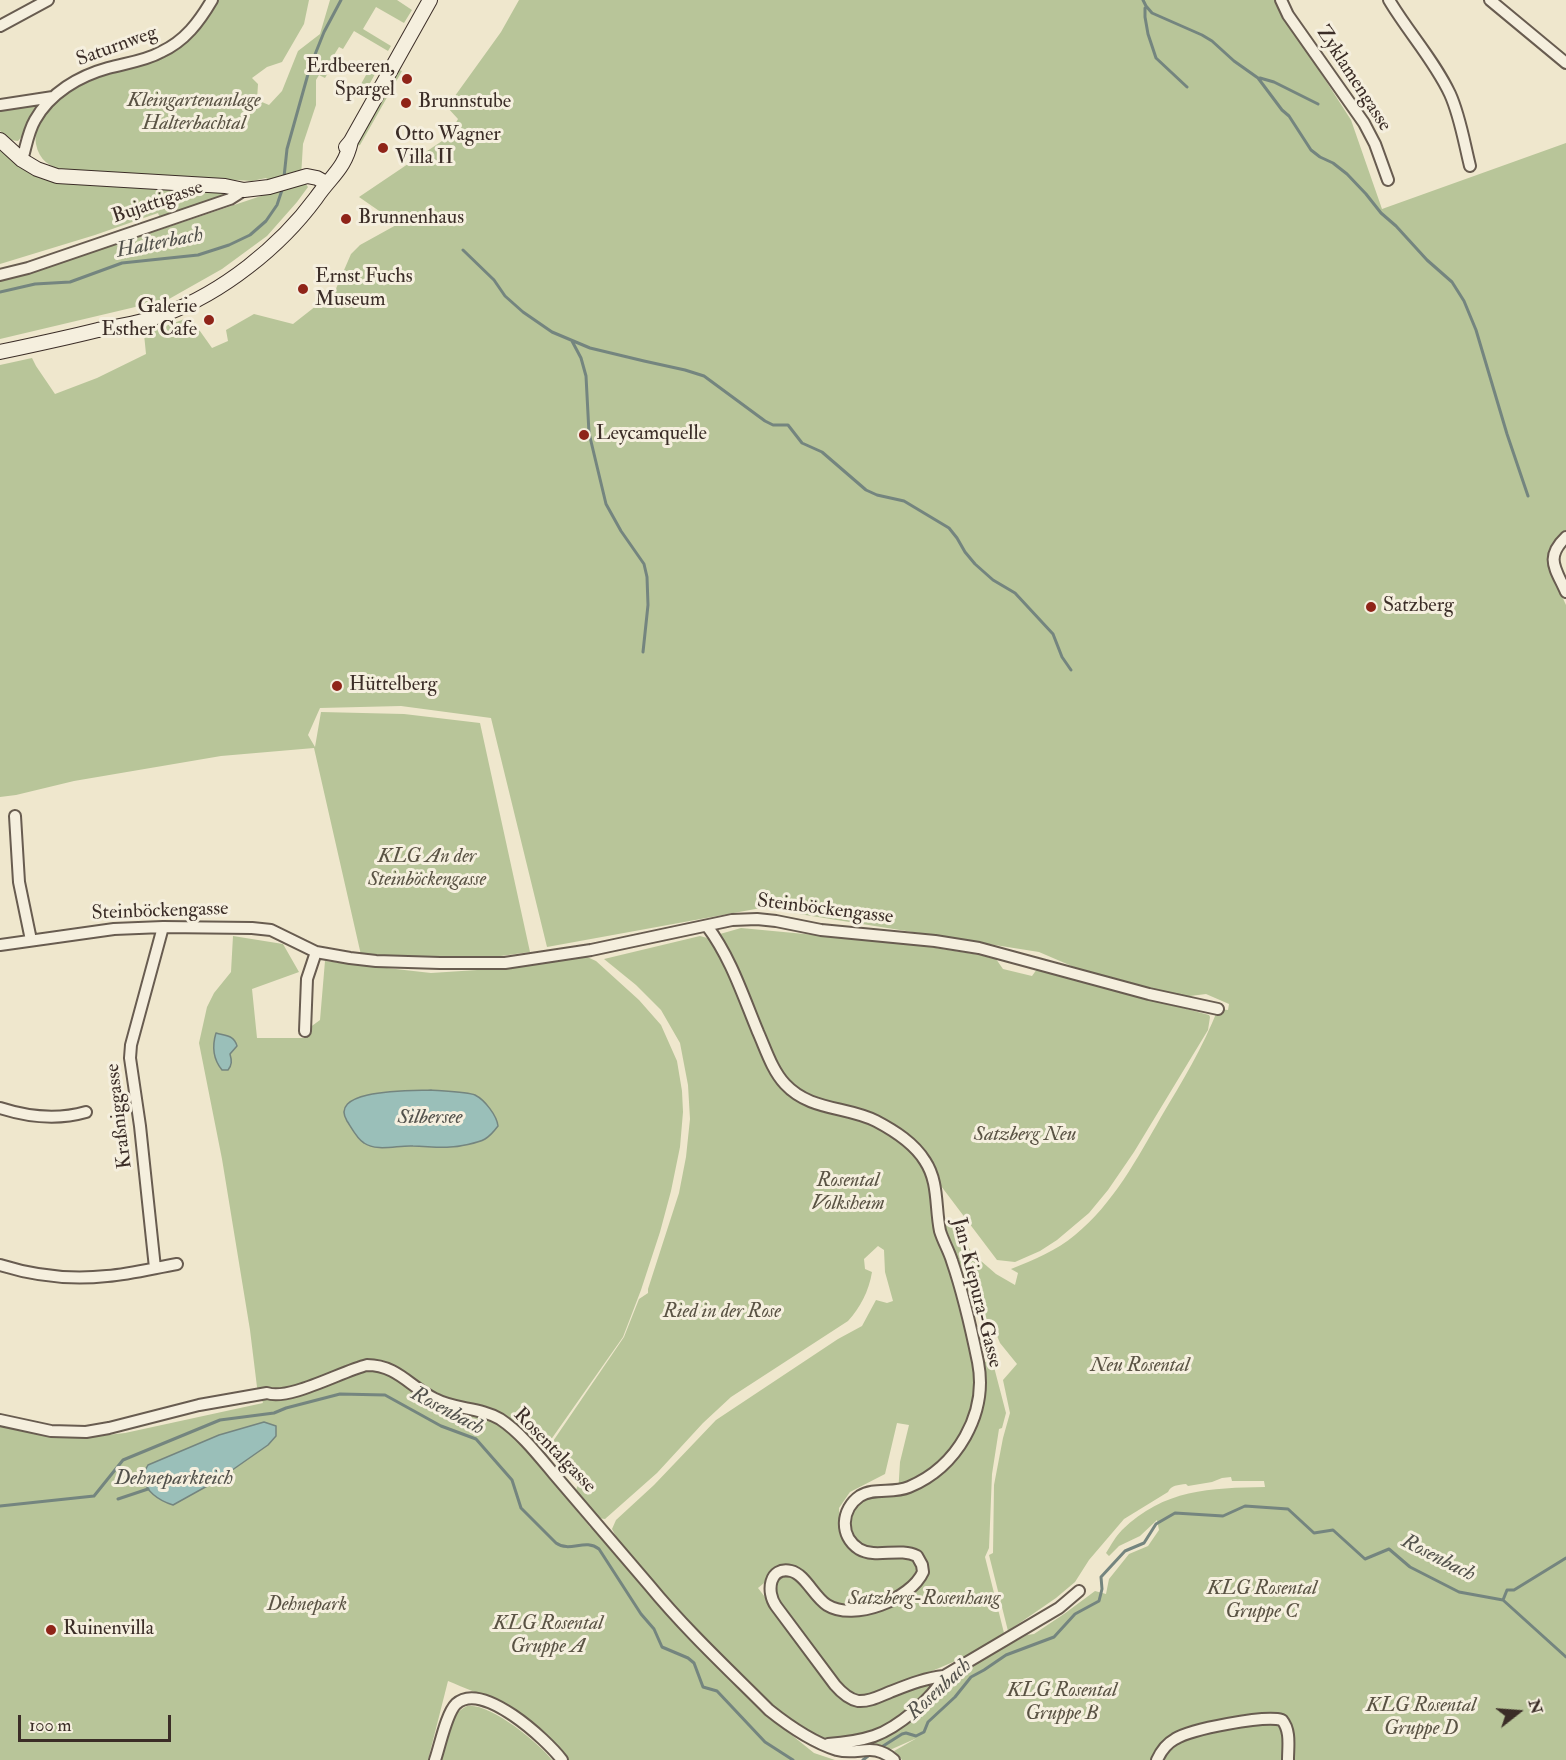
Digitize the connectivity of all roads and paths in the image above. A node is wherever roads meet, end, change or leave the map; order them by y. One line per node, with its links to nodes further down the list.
1 (48, 0): 7 (street)
2 (212, 0): 9 (street, Saturnweg)
3 (430, 0): 15 (main road)
4 (1281, 0): 14 (street, Zyklamengasse)
5 (1389, 0): 13 (street)
6 (1490, 0): 8 (street)
7 (0, 26)
8 (1566, 63)
9 (53, 97): 10 (street, Saturnweg); 12 (street, Saturnweg)
10 (0, 105)
11 (0, 140): 12 (main road)
12 (22, 160): 16 (main road)
13 (1470, 166)
14 (1388, 180)
15 (326, 183): 16 (main road, Bujattigasse); 18 (main road)
16 (244, 190): 17 (street, Bujattigasse)
17 (0, 275)
18 (0, 352)
19 (1566, 537): 20 (street)
20 (1566, 592)
21 (15, 816): 24 (street)
22 (707, 926): 26 (street, Steinböckengasse); 27 (street, Steinböckengasse); 36 (street, Jan-Kiepura-Gasse)
23 (163, 927): 24 (street, Steinböckengasse); 26 (street, Steinböckengasse); 33 (street, Kraßniggasse)
24 (31, 940): 25 (street, Steinböckengasse)
25 (0, 945)
26 (316, 952): 28 (street)
27 (1218, 1009)
28 (305, 1031)
29 (0, 1108): 30 (street)
30 (86, 1112)
31 (177, 1264): 33 (street)
32 (0, 1265): 33 (street)
33 (155, 1268)
34 (0, 1420): 37 (street, Rosentalgasse)
35 (1079, 1591): 36 (street, Jan-Kiepura-Gasse)
36 (944, 1676): 37 (street, Jan-Kiepura-Gasse)
37 (825, 1745): 40 (street, Rosentalgasse)
38 (435, 1760): 39 (street)
39 (562, 1760)
40 (894, 1760)
41 (1156, 1760): 42 (street)
42 (1288, 1760)

